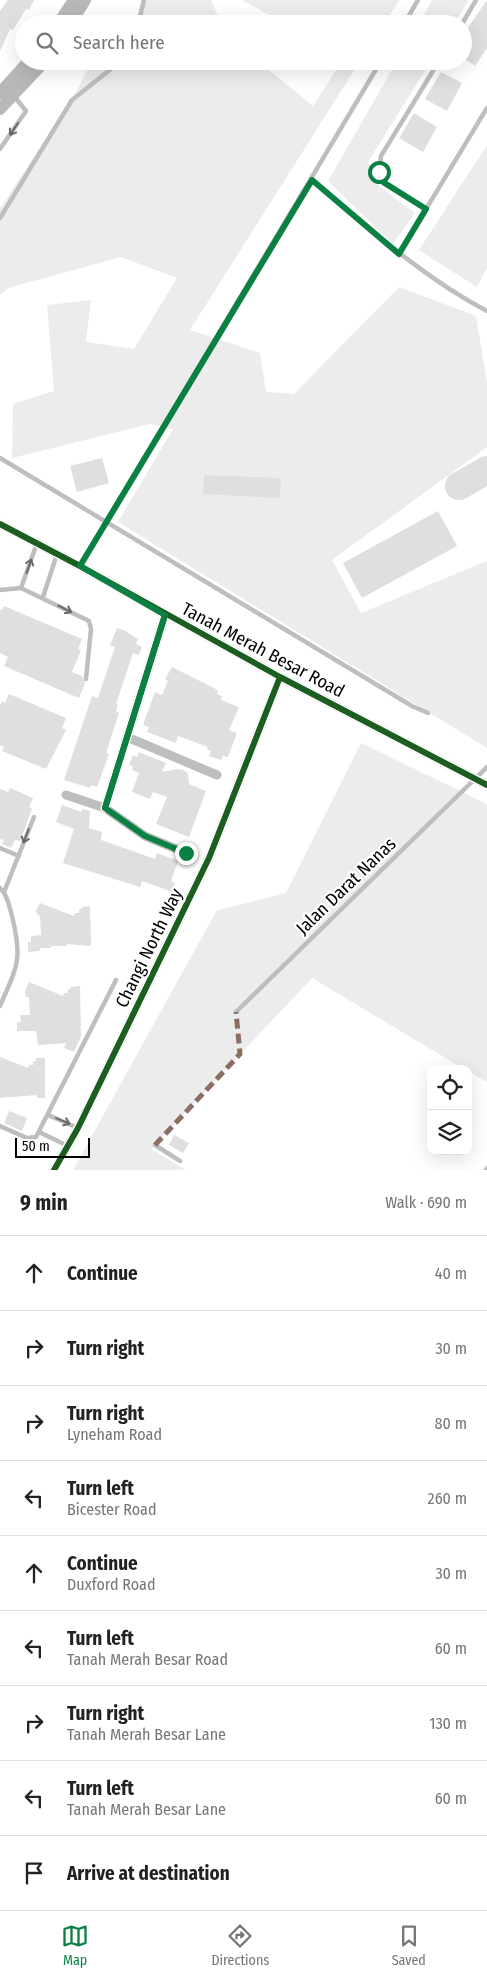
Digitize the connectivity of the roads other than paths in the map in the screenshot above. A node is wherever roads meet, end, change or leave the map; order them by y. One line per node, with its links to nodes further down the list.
1 (81, 0): 5 (street); 6 (street)
2 (144, 0): 7 (lane)
3 (418, 0): 8 (lane)
4 (476, 0): 9 (lane)
5 (67, 15)
6 (74, 15)
7 (140, 15)
8 (409, 15)
9 (467, 15)
10 (21, 70): 15 (street)
11 (36, 70): 16 (street)
12 (110, 70): 22 (lane)
13 (376, 70): 20 (lane)
14 (434, 70): 21 (lane)
15 (0, 93)
16 (14, 96): 18 (street); 19 (lane, one-way to 19)
17 (487, 108): 21 (lane)
18 (0, 109)
19 (0, 149)
20 (312, 180): 23 (lane); 26 (lane)
21 (426, 209): 23 (lane)
22 (0, 218)
23 (399, 254): 24 (lane)
24 (487, 311)
25 (0, 458): 26 (lane)
26 (106, 522): 30 (lane); 37 (lane)
27 (0, 524): 28 (street, Tanah Merah Besar Road)
28 (37, 543): 29 (street, Tanah Merah Besar Road); 31 (lane, one-way to 28)
29 (57, 554): 30 (street, Tanah Merah Besar Road); 33 (lane)
30 (80, 566): 34 (street, Tanah Merah Besar Road)
31 (21, 588): 32 (lane); 33 (lane)
32 (0, 590)
33 (42, 597): 36 (lane, one-way to 36)
34 (165, 615): 35 (street, Tanah Merah Besar Road); 38 (street)
35 (280, 677): 41 (street, Tanah Merah Besar Road); 56 (street, Changi North Way)
36 (86, 679)
37 (428, 713)
38 (127, 737): 40 (street); 44 (street)
39 (487, 767): 41 (lane, Jalan Darat Nanas)
40 (217, 775)
41 (475, 778): 42 (street, Tanah Merah Besar Road); 53 (lane, Jalan Darat Nanas)
42 (487, 785)
43 (66, 794): 44 (street)
44 (105, 808): 47 (street)
45 (34, 817): 48 (lane, one-way to 48)
46 (0, 848): 48 (lane)
47 (186, 853)
48 (19, 856): 50 (lane)
49 (0, 888): 50 (lane)
50 (4, 892): 52 (lane)
51 (116, 980): 54 (lane)
52 (0, 1006)
53 (236, 1012)
54 (48, 1115): 56 (lane, one-way to 56); 57 (lane)
55 (0, 1126): 57 (lane)
56 (78, 1128): 59 (street, Changi North Way)
57 (40, 1132): 59 (lane)
58 (155, 1144): 60 (lane)
59 (68, 1146): 61 (street, Changi North Way)
60 (180, 1162)
61 (54, 1170)

